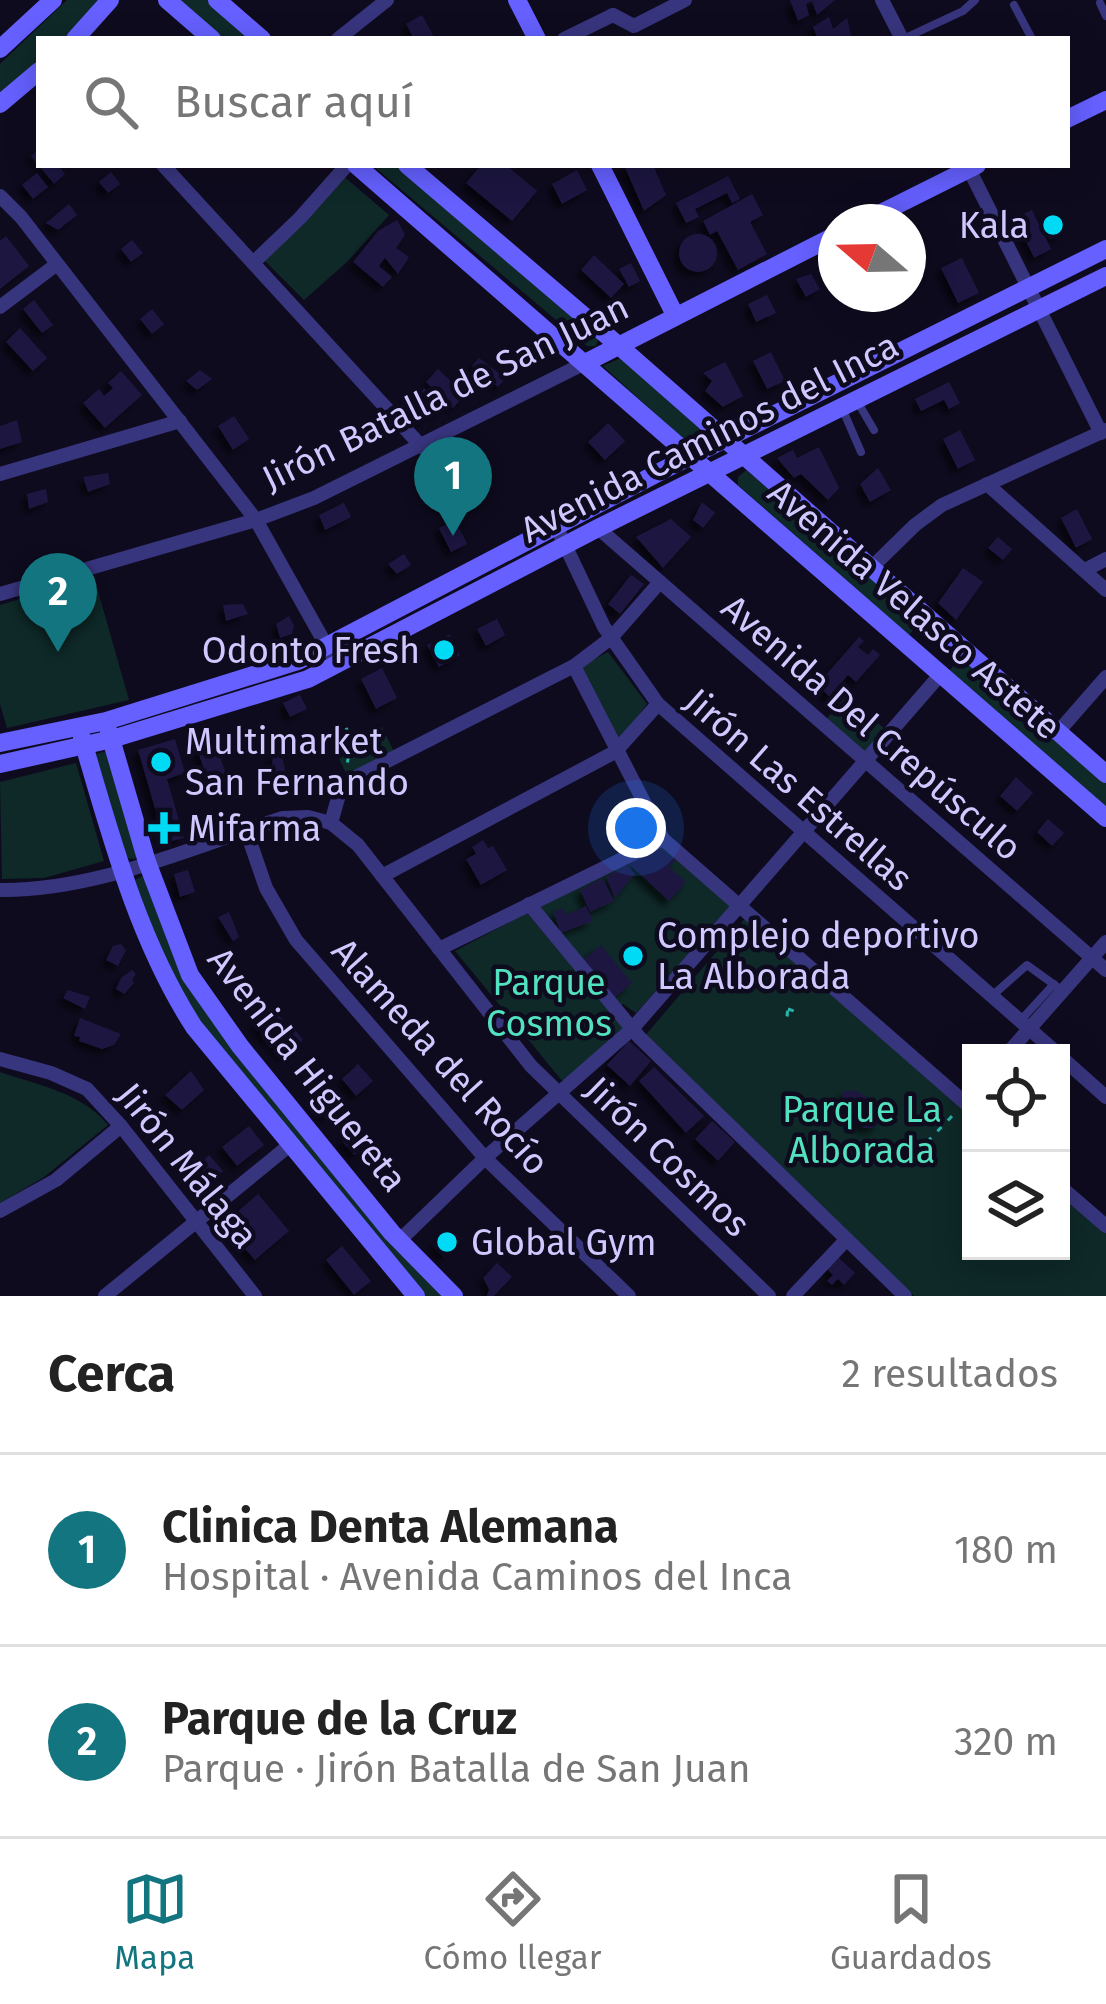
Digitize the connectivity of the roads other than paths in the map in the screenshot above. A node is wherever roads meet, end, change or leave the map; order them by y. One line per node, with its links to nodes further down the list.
1 (53, 0): 23 (main road)
2 (110, 0): 14 (main road)
3 (167, 0): 15 (main road)
4 (217, 0): 16 (main road)
5 (387, 0): 17 (street)
6 (517, 0): 18 (main road)
7 (685, 0): 12 (street)
8 (882, 0): 20 (street)
9 (976, 0): 21 (lane)
10 (1100, 3): 13 (lane)
11 (1015, 4): 22 (lane)
12 (614, 7): 19 (street)
13 (1106, 16)
14 (78, 36)
15 (209, 36)
16 (259, 36)
17 (342, 36)
18 (535, 36)
19 (569, 36)
20 (901, 36)
21 (909, 36)
22 (1031, 36)
23 (0, 50)
24 (36, 74): 26 (main road)
25 (1106, 100): 27 (main road)
26 (0, 104)
27 (1070, 114)
28 (166, 168): 39 (street)
29 (349, 168): 39 (street)
30 (356, 168): 47 (main road, Avenida Velasco Astete)
31 (411, 168): 46 (main road, Avenida Velasco Astete)
32 (602, 168): 45 (main road)
33 (967, 168): 36 (main road)
34 (972, 168): 42 (street)
35 (0, 196): 40 (street)
36 (897, 204)
37 (818, 244): 45 (main road, Jirón Batalla de San Juan)
38 (1106, 249): 42 (main road, Avenida Caminos del Inca)
39 (253, 262): 53 (street)
40 (57, 264): 43 (street); 49 (street)
41 (1106, 276): 44 (main road, Avenida Caminos del Inca)
42 (1028, 288): 44 (street); 52 (main road, Avenida Caminos del Inca)
43 (0, 307)
44 (1039, 308): 48 (main road, Avenida Caminos del Inca); 51 (street)
45 (675, 315): 46 (main road, Jirón Batalla de San Juan)
46 (618, 345): 47 (main road, Jirón Batalla de San Juan); 52 (main road, Avenida Velasco Astete)
47 (587, 362): 53 (street, Jirón Batalla de San Juan); 56 (main road, Avenida Velasco Astete)
48 (849, 403): 50 (lane); 54 (lane); 55 (main road, Avenida Caminos del Inca)
49 (180, 421): 58 (street); 60 (street)
50 (874, 430)
51 (1104, 432): 59 (street)
52 (723, 440): 55 (main road, Avenida Velasco Astete); 56 (main road, Avenida Caminos del Inca)
53 (422, 447): 60 (street, Jirón Batalla de San Juan)
54 (861, 452)
55 (742, 456): 57 (main road, Avenida Caminos del Inca); 65 (main road, Avenida Velasco Astete)
56 (690, 457): 57 (main road, Avenida Velasco Astete); 61 (main road, Avenida Caminos del Inca)
57 (708, 473): 62 (main road, Avenida Caminos del Inca); 74 (main road, Avenida Velasco Astete)
58 (0, 474)
59 (987, 484): 65 (street); 66 (street)
60 (256, 520): 69 (street, Jirón Batalla de San Juan); 73 (street)
61 (556, 526): 63 (street, Jirón Las Estrellas); 73 (main road, Avenida Caminos del Inca)
62 (598, 529): 63 (main road, Avenida Caminos del Inca); 67 (street, Avenida Del Crepúsculo)
63 (565, 547): 71 (street, Jirón Las Estrellas); 75 (main road, Avenida Caminos del Inca)
64 (1106, 560): 66 (street)
65 (871, 569): 70 (main road, Avenida Velasco Astete)
66 (1084, 570): 68 (street)
67 (660, 583): 71 (street); 85 (street, Avenida Del Crepúsculo)
68 (1106, 590)
69 (0, 593)
70 (929, 621): 72 (main road, Avenida Velasco Astete); 74 (main road)
71 (611, 638): 76 (street); 79 (street, Jirón Las Estrellas)
72 (954, 643): 77 (main road); 81 (main road, Avenida Velasco Astete)
73 (327, 645): 75 (street); 80 (main road, Avenida Caminos del Inca)
74 (907, 647): 77 (main road, Avenida Velasco Astete)
75 (336, 664): 80 (main road, Avenida Caminos del Inca)
76 (574, 666): 84 (street); 89 (street)
77 (936, 672): 85 (street); 88 (main road, Avenida Velasco Astete)
78 (1106, 677): 81 (street)
79 (658, 704): 84 (street); 91 (street, Jirón Las Estrellas)
80 (109, 730): 82 (main road, Avenida Caminos del Inca); 93 (main road, Avenida Higuereta)
81 (1058, 732): 87 (main road, Avenida Velasco Astete)
82 (82, 737): 83 (main road, Avenida Caminos del Inca); 86 (main road, Avenida Caminos del Inca); 94 (main road, Avenida Higuereta)
83 (0, 743)
84 (615, 752): 92 (street); 96 (street)
85 (866, 762): 91 (street); 102 (street, Avenida Del Crepúsculo)
86 (0, 764)
87 (1106, 774)
88 (1106, 818)
89 (331, 824): 90 (street); 96 (street, Jirón Cosmos)
90 (246, 830): 93 (street); 117 (street, Alameda del Rocío)
91 (804, 835): 99 (street); 105 (street, Jirón Las Estrellas)
92 (663, 839): 98 (street); 99 (street)
93 (147, 862): 94 (street); 123 (main road, Avenida Higuereta)
94 (123, 870): 97 (street); 116 (main road, Avenida Higuereta)
95 (0, 876): 97 (street)
96 (382, 876): 101 (street, Jirón Cosmos)
97 (0, 890)
98 (530, 904): 101 (street); 107 (street)
99 (741, 908): 107 (street); 113 (street)
100 (1106, 942): 102 (street)
101 (439, 949): 112 (street, Jirón Cosmos)
102 (1092, 958): 103 (street, Avenida Del Crepúsculo); 104 (street)
103 (1106, 970)
104 (1058, 988): 105 (lane); 106 (street)
105 (992, 996): 106 (street, Jirón Las Estrellas)
106 (1025, 1025): 108 (street); 109 (street, Jirón Las Estrellas)
107 (632, 1029): 112 (street); 122 (street)
108 (1013, 1044)
109 (1047, 1044)
110 (0, 1059): 115 (street, Jirón Málaga)
111 (1070, 1065): 114 (street, Jirón Las Estrellas)
112 (560, 1094): 117 (street); 129 (street, Jirón Cosmos)
113 (962, 1096)
114 (1106, 1097)
115 (122, 1126): 119 (street); 120 (street, Jirón Málaga)
116 (291, 1144): 120 (street); 126 (main road, Avenida Higuereta)
117 (485, 1158): 123 (street); 128 (street, Alameda del Rocío)
118 (1070, 1195): 121 (street)
119 (0, 1211)
120 (196, 1221): 124 (street); 125 (street, Jirón Málaga)
121 (1106, 1226)
122 (846, 1240): 130 (street); 131 (street)
123 (399, 1241): 127 (main road, Avenida Higuereta)
124 (105, 1296)
125 (255, 1296)
126 (416, 1296)
127 (454, 1296)
128 (629, 1296)
129 (769, 1296)
130 (793, 1296)
131 (905, 1296)

